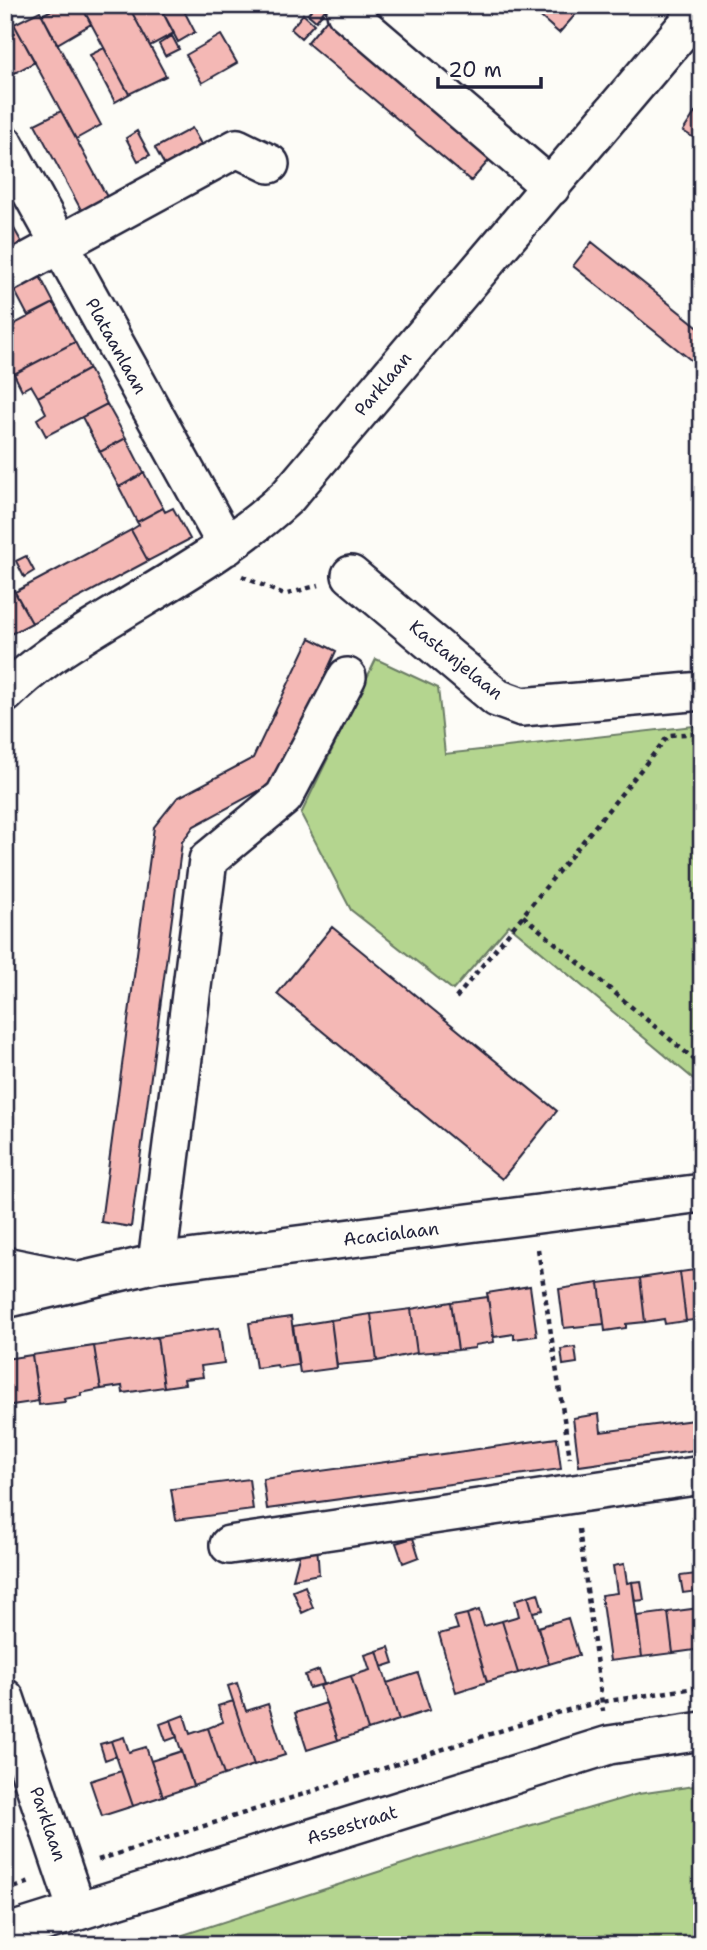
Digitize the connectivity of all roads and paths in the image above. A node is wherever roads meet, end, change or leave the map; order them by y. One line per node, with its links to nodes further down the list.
1 (699, 9): 5 (street, Parklaan)
2 (346, 12): 5 (street)
3 (5, 145): 6 (street, Plataanlaan)
4 (270, 164): 6 (street)
5 (551, 187): 8 (street, Parklaan)
6 (59, 243): 7 (street); 8 (street, Plataanlaan)
7 (5, 274)
8 (221, 550): 9 (path); 12 (street, Parklaan)
9 (351, 575): 11 (street, Kastanjelaan)
10 (347, 677): 19 (street)
11 (702, 691)
12 (5, 694)
13 (702, 733): 14 (path)
14 (523, 916): 15 (path); 16 (path)
15 (456, 998)
16 (702, 1066)
17 (702, 1193): 18 (street, Acacialaan)
18 (521, 1217): 19 (street, Acacialaan); 24 (path)
19 (157, 1263): 21 (street, Acacialaan)
20 (5, 1266): 21 (street, Acacialaan)
21 (81, 1281): 22 (street, Acacialaan)
22 (5, 1299)
23 (702, 1475): 24 (street)
24 (575, 1494): 25 (street); 28 (path)
25 (229, 1545)
26 (702, 1687): 28 (path)
27 (5, 1698): 31 (street, Parklaan)
28 (601, 1702): 30 (path); 31 (path)
29 (702, 1731): 30 (street, Assestraat)
30 (609, 1745): 33 (street, Assestraat)
31 (64, 1871): 32 (path); 33 (street, Parklaan)
32 (5, 1891)
33 (77, 1910): 34 (street, Assestraat)
34 (5, 1934)

